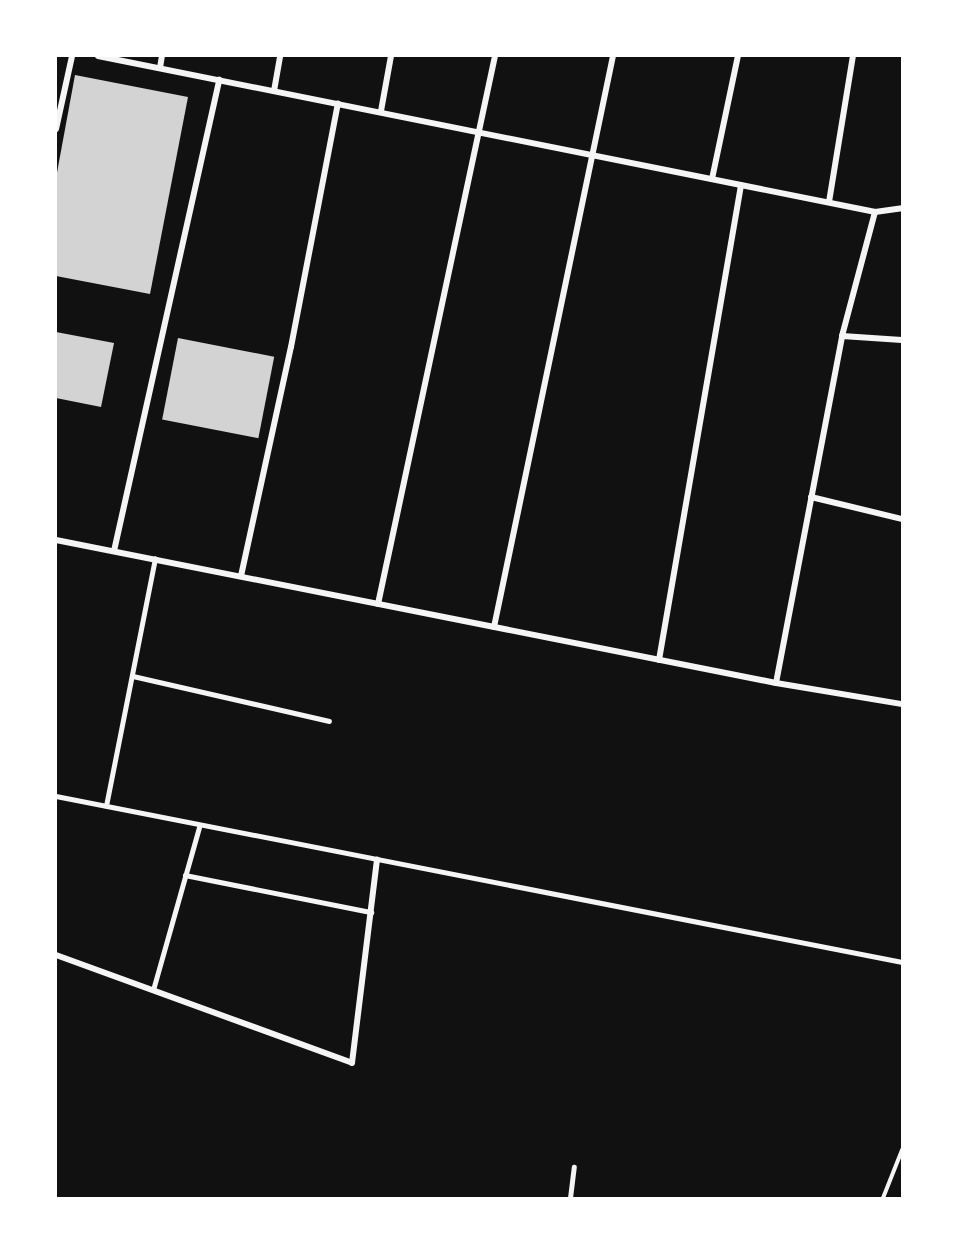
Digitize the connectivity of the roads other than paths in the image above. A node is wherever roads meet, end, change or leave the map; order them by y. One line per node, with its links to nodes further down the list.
1 (72, 56): 15 (street)
2 (98, 56): 10 (street)
3 (162, 56): 10 (street)
4 (280, 56): 12 (street)
5 (391, 56): 14 (street)
6 (495, 56): 16 (street)
7 (613, 56): 17 (street)
8 (738, 56): 18 (street)
9 (853, 56): 20 (street)
10 (160, 68): 11 (street)
11 (219, 80): 12 (street); 28 (street)
12 (274, 91): 13 (street)
13 (338, 103): 14 (street); 30 (street)
14 (381, 111): 16 (street)
15 (56, 129)
16 (477, 131): 17 (street); 31 (street)
17 (594, 155): 18 (street); 32 (street)
18 (712, 178): 19 (street)
19 (741, 185): 20 (street); 33 (street)
20 (829, 202): 22 (street)
21 (903, 208): 22 (street)
22 (875, 212): 23 (street)
23 (842, 336): 24 (street); 25 (street)
24 (903, 340)
25 (811, 497): 26 (street); 35 (street)
26 (903, 519)
27 (56, 540): 28 (street)
28 (114, 551): 29 (street)
29 (155, 559): 30 (street); 34 (lane)
30 (241, 576): 31 (street)
31 (378, 604): 32 (street)
32 (494, 627): 33 (street)
33 (659, 660): 35 (street)
34 (133, 676): 37 (lane); 39 (lane)
35 (776, 683): 36 (street)
36 (902, 702)
37 (329, 721)
38 (56, 796): 39 (lane)
39 (106, 806): 40 (lane)
40 (199, 827): 41 (lane); 42 (lane)
41 (377, 860): 43 (street); 45 (lane)
42 (185, 875): 43 (lane); 46 (lane)
43 (371, 912): 46 (street)
44 (56, 955): 46 (street)
45 (903, 962)
46 (153, 990)
47 (574, 1167): 48 (lane)
48 (570, 1198)

